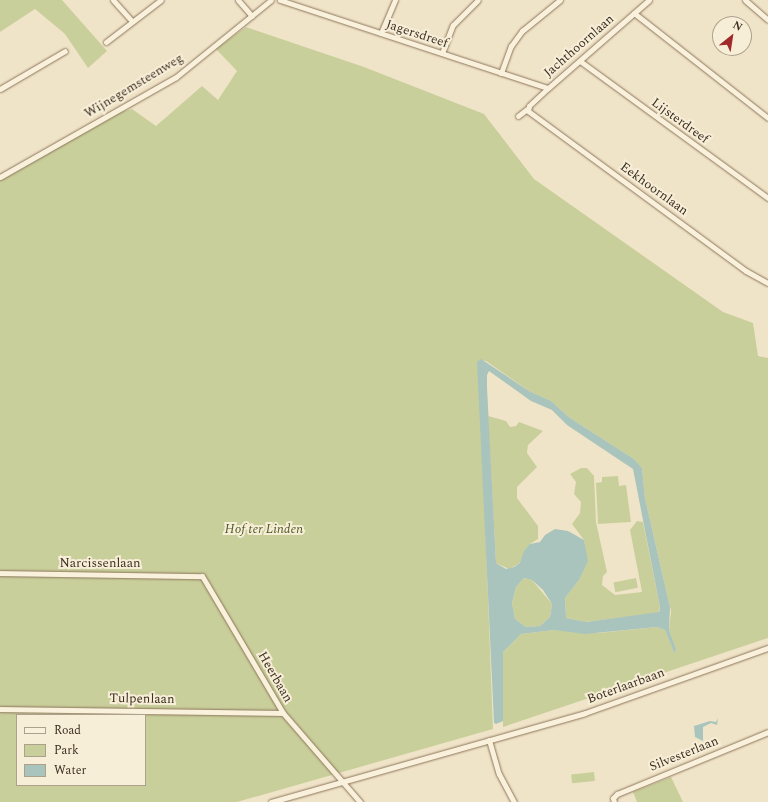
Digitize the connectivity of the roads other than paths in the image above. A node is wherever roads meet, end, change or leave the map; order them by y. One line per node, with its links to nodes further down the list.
1 (113, 0): 14 (street)
2 (161, 0): 14 (street)
3 (238, 0): 12 (street)
4 (271, 0): 12 (street, Wijnegemsteenweg)
5 (280, 0): 15 (street, Jagersdreef)
6 (395, 0): 15 (street)
7 (478, 0): 18 (street)
8 (560, 0): 20 (street)
9 (648, 0): 11 (street, Jachthoornlaan)
10 (745, 0): 13 (street)
11 (634, 12): 19 (street, Jachthoornlaan); 25 (street)
12 (252, 16): 26 (street, Wijnegemsteenweg)
13 (768, 20)
14 (132, 21): 16 (street)
15 (381, 33): 18 (street, Jagersdreef)
16 (106, 42)
17 (65, 52): 22 (street)
18 (442, 53): 20 (street, Jagersdreef)
19 (580, 61): 21 (street, Jachthoornlaan); 27 (street, Lijsterdreef)
20 (501, 72): 21 (street, Jagersdreef)
21 (548, 88): 23 (street, Jachthoornlaan)
22 (0, 89)
23 (528, 110): 24 (street, Jachthoornlaan); 28 (street, Eekhoornlaan)
24 (518, 116)
25 (768, 118)
26 (0, 177)
27 (768, 198)
28 (768, 283)
29 (0, 573): 30 (street, Narcissenlaan)
30 (201, 575): 33 (street, Heerbaan)
31 (768, 648): 35 (street, Boterlaarbaan)
32 (0, 709): 33 (street, Tulpenlaan)
33 (283, 713): 36 (street, Heerbaan)
34 (768, 732): 40 (street, Silvesterlaan)
35 (489, 740): 36 (street, Boterlaarbaan); 39 (street)
36 (341, 782): 37 (street, Boterlaarbaan); 38 (street, Heerbaan)
37 (271, 802)
38 (360, 802)
39 (514, 802)
40 (614, 802)

